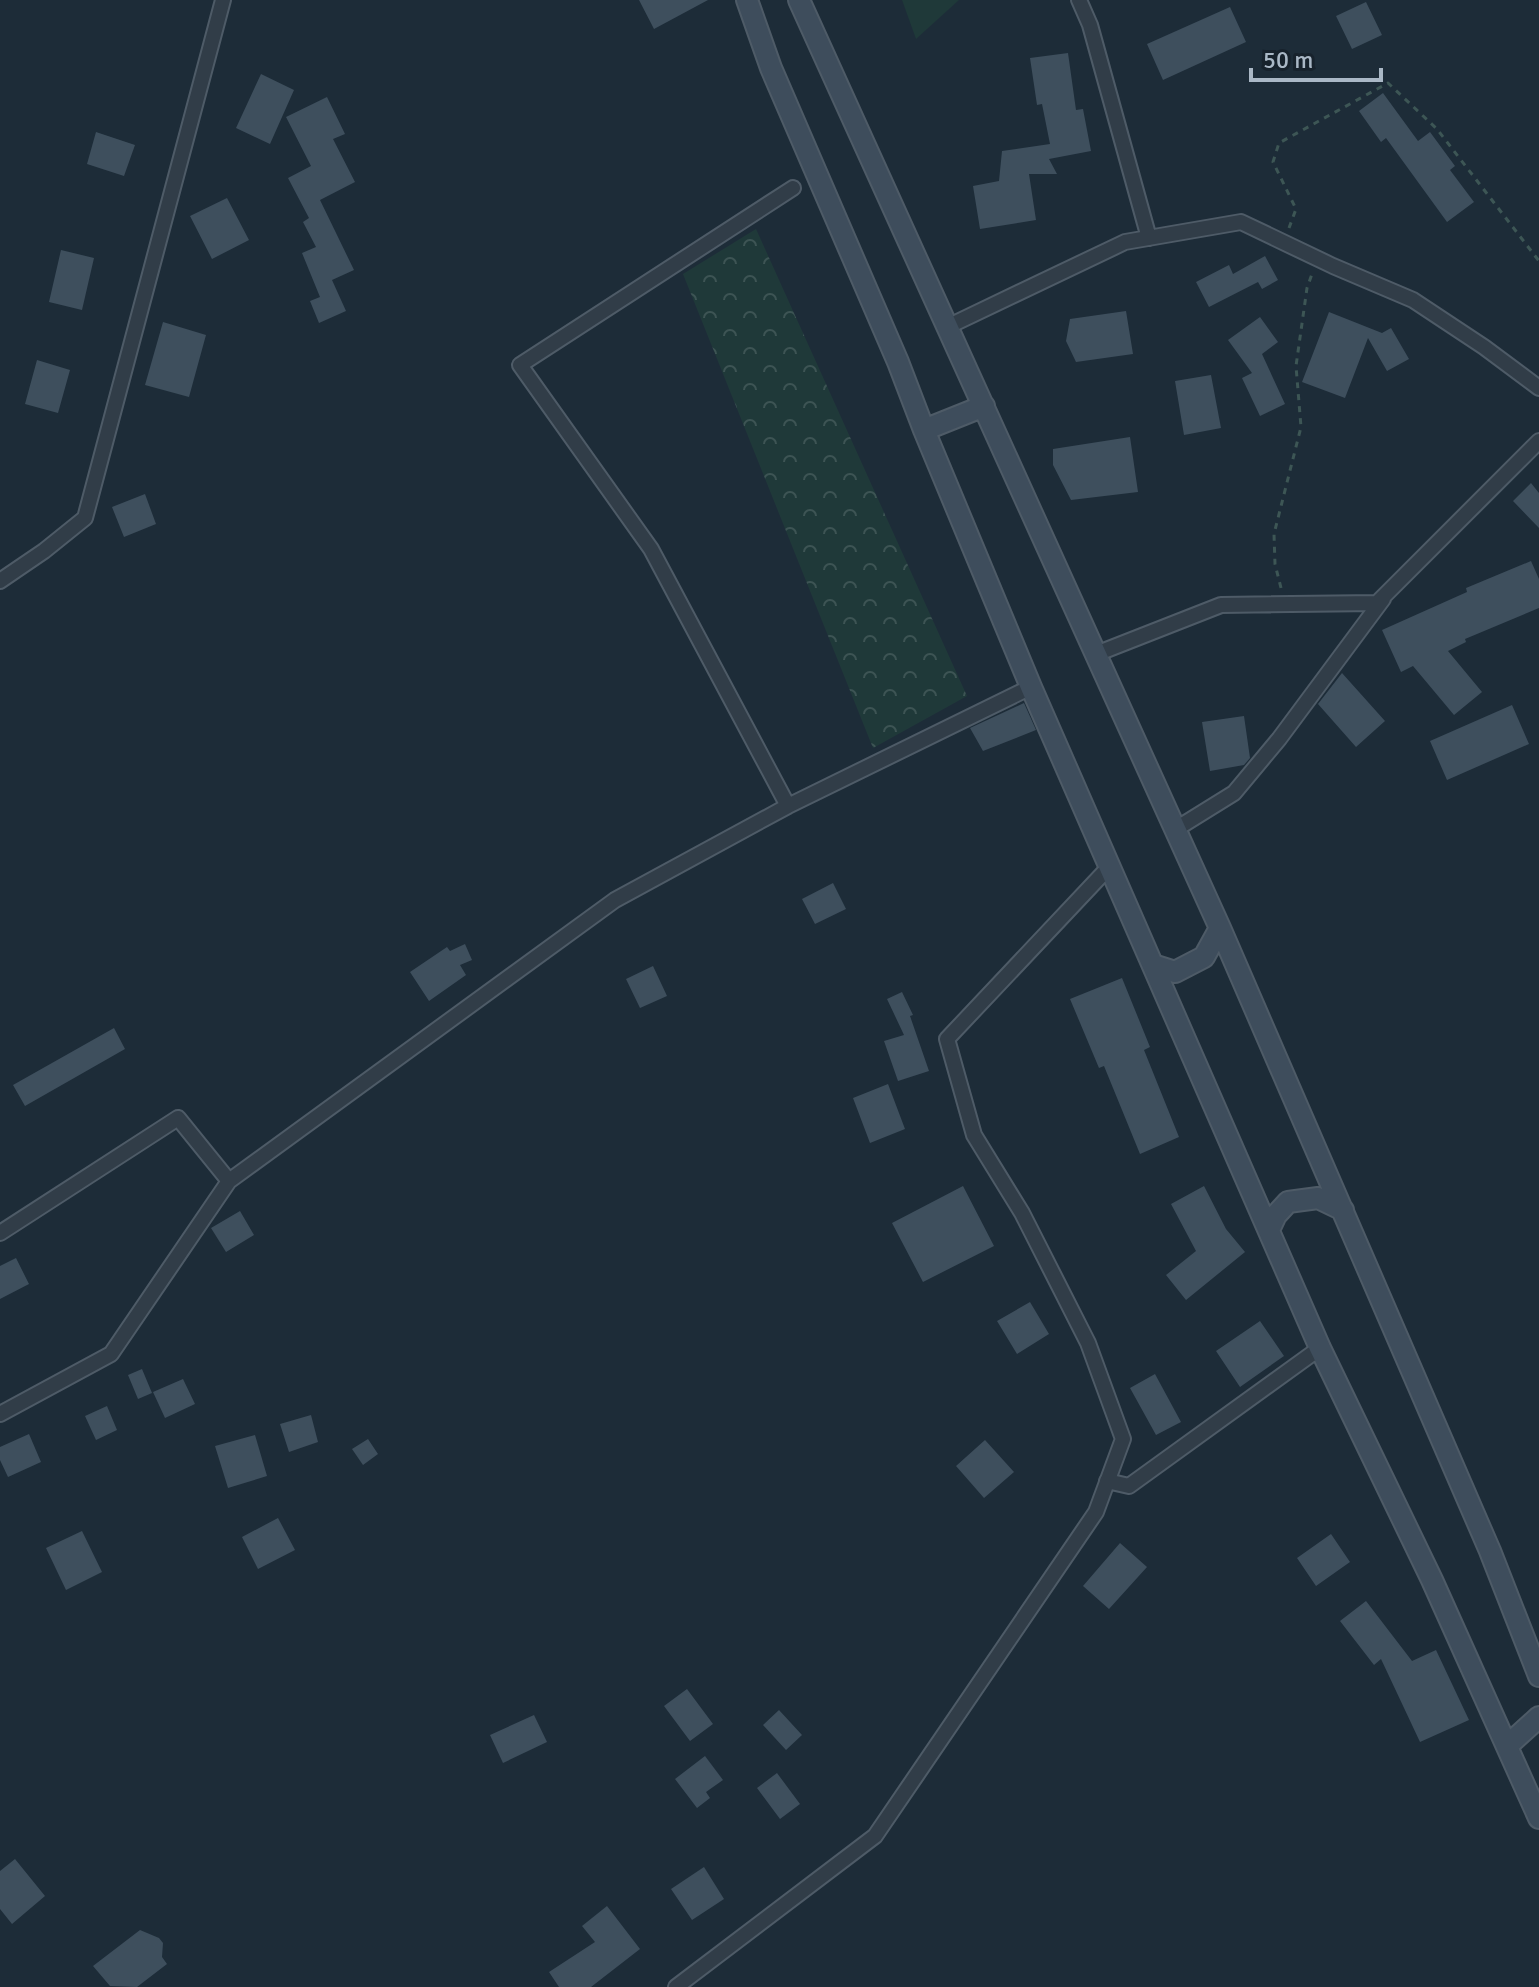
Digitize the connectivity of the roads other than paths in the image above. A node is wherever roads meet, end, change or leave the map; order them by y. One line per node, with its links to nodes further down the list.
1 (223, 0): 12 (street)
2 (747, 0): 10 (main road)
3 (799, 0): 7 (main road)
4 (1079, 0): 6 (street)
5 (793, 188): 16 (street)
6 (1149, 238): 7 (street); 8 (street)
7 (947, 327): 9 (main road)
8 (1539, 388)
9 (984, 406): 10 (main road); 14 (main road)
10 (924, 430): 15 (main road)
11 (1539, 441): 13 (street)
12 (0, 581)
13 (1385, 595): 14 (street); 17 (street)
14 (1096, 654): 17 (main road)
15 (1031, 687): 16 (street); 18 (main road)
16 (788, 806): 21 (street)
17 (1176, 829): 19 (main road)
18 (1111, 865): 20 (main road); 27 (street)
19 (1220, 928): 20 (main road); 22 (main road)
20 (1153, 965): 23 (main road)
21 (229, 1181): 24 (street); 26 (street)
22 (1343, 1210): 23 (main road); 28 (main road)
23 (1269, 1230): 25 (main road)
24 (0, 1233)
25 (1320, 1348): 27 (street); 31 (main road)
26 (0, 1414)
27 (1107, 1481): 33 (street)
28 (1533, 1643): 29 (main road)
29 (1539, 1676)
30 (1539, 1717): 31 (main road)
31 (1507, 1746): 32 (main road)
32 (1539, 1818)
33 (676, 1987)

